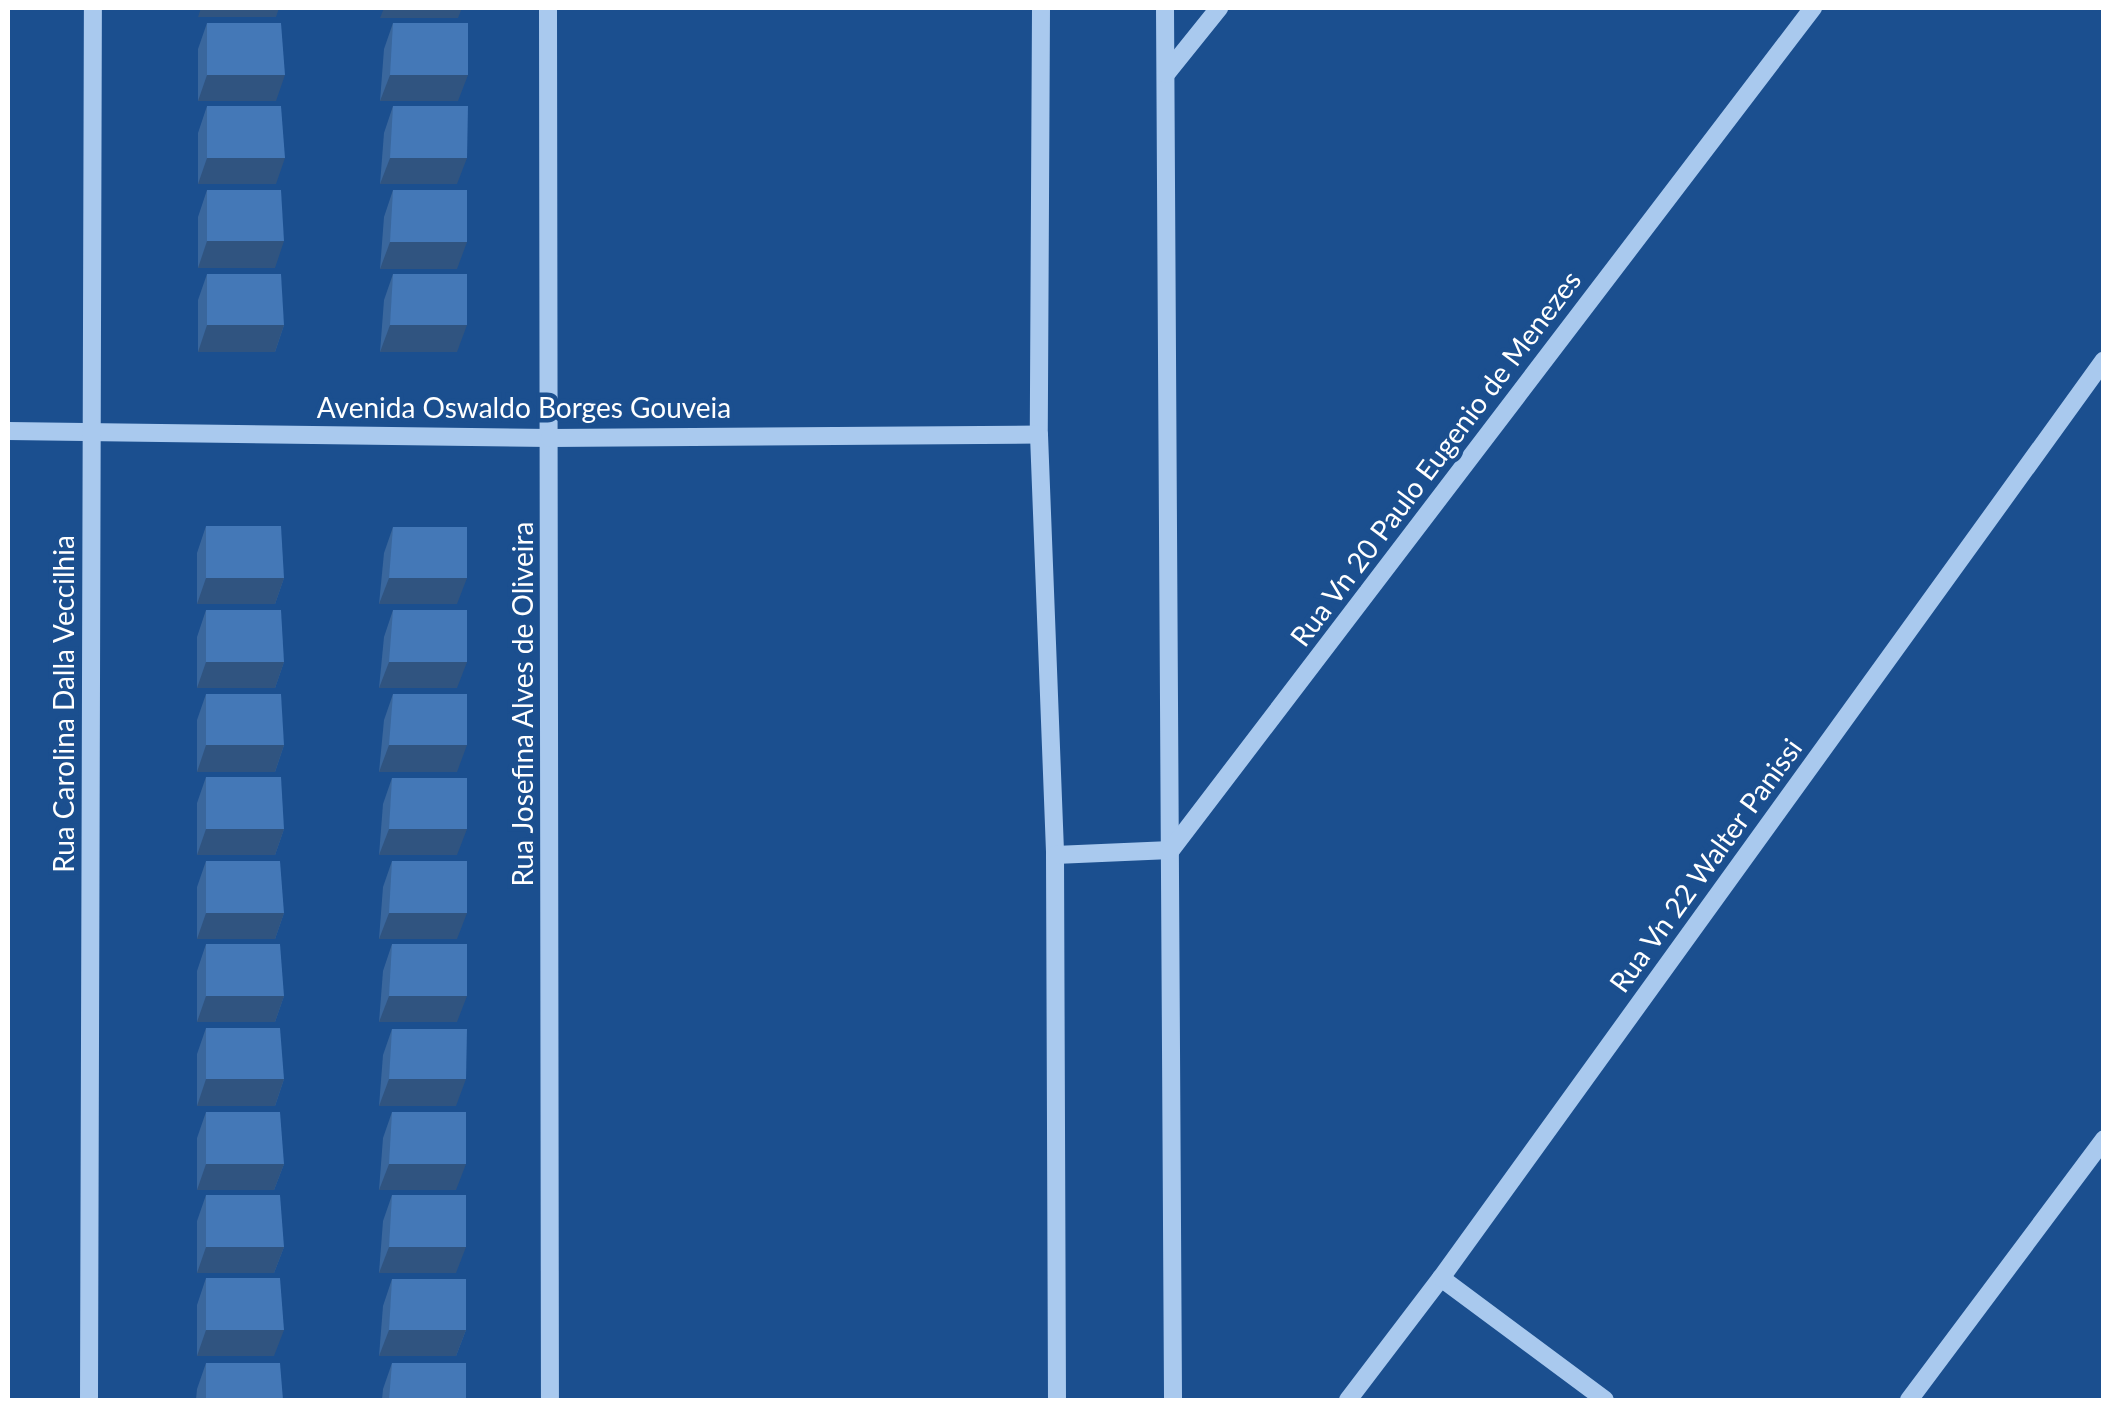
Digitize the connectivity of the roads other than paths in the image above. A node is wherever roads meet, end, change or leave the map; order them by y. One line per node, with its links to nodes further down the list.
1 (93, 8): 9 (street, Rua Carolina Dalla Veccilhia)
2 (548, 8): 12 (street, Rua Josefina Alves de Oliveira)
3 (1041, 8): 11 (street)
4 (1165, 8): 7 (street)
5 (1219, 8): 7 (street)
6 (1813, 8): 13 (street, Rua Vn 20 Paulo Eugenio de Menezes)
7 (1166, 74): 13 (street)
8 (2104, 360): 16 (street, Rua Vn 22 Walter Panissi)
9 (92, 430): 10 (street, Avenida Oswaldo Borges Gouveia); 12 (street, Avenida Oswaldo Borges Gouveia); 17 (street, Rua Carolina Dalla Veccilhia)
10 (8, 431)
11 (1039, 435): 12 (street, Avenida Oswaldo Borges Gouveia); 14 (street)
12 (550, 438): 18 (street, Rua Josefina Alves de Oliveira)
13 (1172, 850): 14 (street); 20 (street)
14 (1055, 855): 19 (street)
15 (2104, 1139): 23 (street)
16 (1442, 1278): 21 (street, Rua Vn 22 Walter Panissi); 22 (street)
17 (89, 1400)
18 (550, 1400)
19 (1057, 1400)
20 (1173, 1400)
21 (1348, 1400)
22 (1605, 1400)
23 (1909, 1400)

